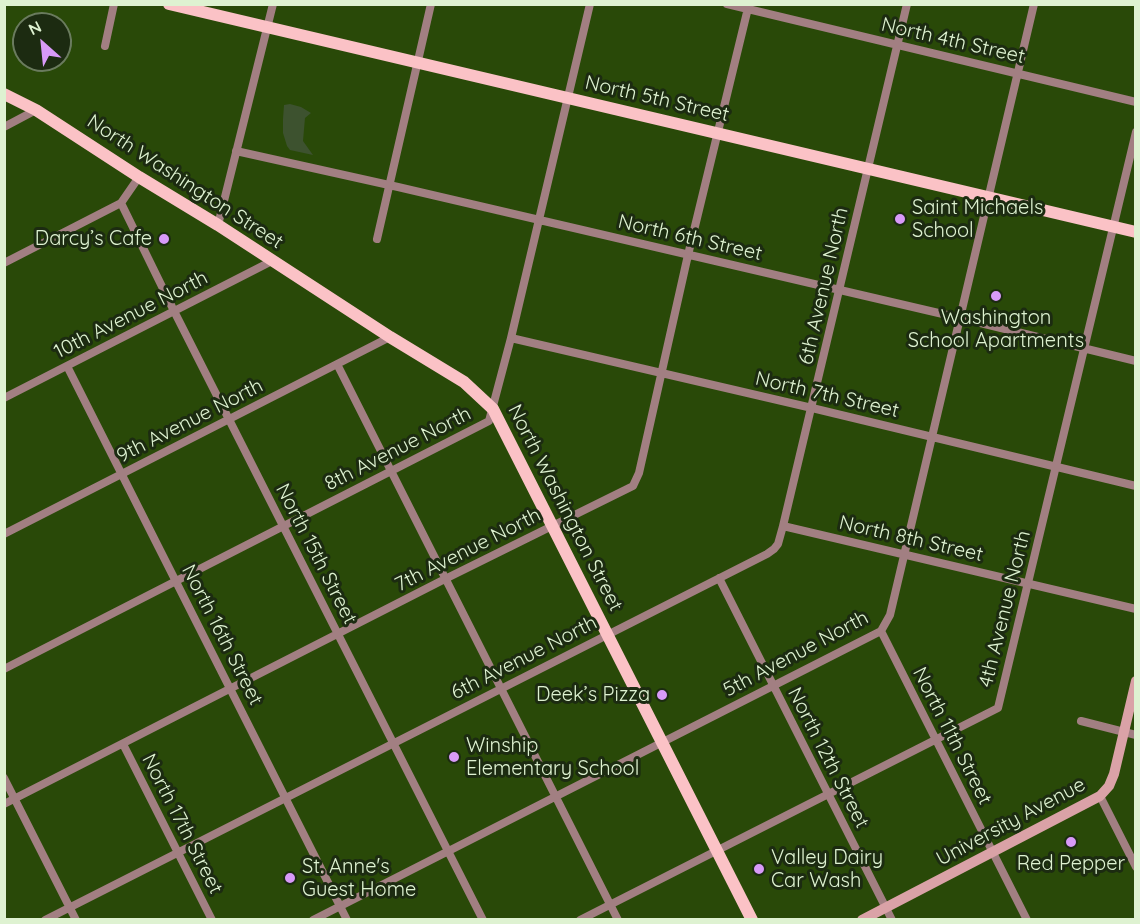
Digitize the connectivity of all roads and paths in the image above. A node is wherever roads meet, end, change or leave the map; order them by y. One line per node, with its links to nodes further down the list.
1 (114, 4): 12 (street)
2 (169, 4): 10 (main road, North 5th Street)
3 (273, 4): 10 (street)
4 (431, 4): 13 (street)
5 (590, 4): 16 (street, 8th Avenue North)
6 (728, 4): 9 (street, North 4th Street)
7 (907, 4): 11 (street, 6th Avenue North)
8 (1034, 4): 14 (street, 5th Avenue North)
9 (748, 7): 11 (street, North 4th Street); 21 (street, 7th Avenue North)
10 (268, 27): 13 (main road, North 5th Street); 22 (street)
11 (898, 45): 14 (street, North 4th Street); 23 (street, 6th Avenue North)
12 (105, 46)
13 (417, 62): 16 (main road, North 5th Street); 25 (street)
14 (1018, 73): 17 (street, North 4th Street); 26 (street, 5th Avenue North)
15 (4, 94): 18 (main road, North Washington Street)
16 (568, 98): 21 (main road, North 5th Street); 28 (street, 8th Avenue North)
17 (1136, 102)
18 (36, 110): 19 (street); 24 (main road, North Washington Street)
19 (4, 127)
20 (1136, 132): 30 (street, 4th Avenue North)
21 (718, 134): 23 (main road, North 5th Street); 33 (street, 7th Avenue North)
22 (236, 151): 25 (street, North 6th Street); 29 (street)
23 (868, 169): 26 (main road, North 5th Street); 36 (street, 6th Avenue North)
24 (139, 177): 27 (street); 29 (main road, North Washington Street)
25 (388, 186): 28 (street, North 6th Street); 32 (street)
26 (989, 198): 30 (main road, North 5th Street); 38 (street, 5th Avenue North)
27 (121, 202): 35 (street); 37 (street, North 15th Street)
28 (538, 220): 33 (street, North 6th Street); 40 (street, 8th Avenue North)
29 (218, 225): 34 (main road, North Washington Street)
30 (1113, 227): 31 (main road, North 5th Street); 41 (street, 4th Avenue North)
31 (1136, 232)
32 (377, 239)
33 (688, 255): 36 (street, North 6th Street); 45 (street, 7th Avenue North)
34 (272, 261): 37 (street, 10th Avenue North); 39 (main road, North Washington Street)
35 (4, 263)
36 (839, 290): 38 (street, North 6th Street); 47 (street, 6th Avenue North)
37 (174, 312): 44 (street, 10th Avenue North); 49 (street, North 15th Street)
38 (960, 318): 41 (street, North 6th Street); 50 (street, 5th Avenue North)
39 (390, 338): 43 (street, 9th Avenue North); 48 (main road, North Washington Street)
40 (511, 338): 45 (street, North 7th Street); 48 (street, 8th Avenue North)
41 (1084, 349): 42 (street, North 6th Street); 51 (street, 4th Avenue North)
42 (1136, 361)
43 (337, 364): 49 (street, 9th Avenue North); 52 (street)
44 (67, 366): 46 (street, 10th Avenue North); 53 (street, North 16th Street)
45 (661, 373): 47 (street, North 7th Street); 55 (street, 7th Avenue North)
46 (4, 398)
47 (812, 408): 50 (street, North 7th Street); 56 (street, 6th Avenue North)
48 (493, 409): 52 (street, 8th Avenue North); 55 (main road, North Washington Street)
49 (229, 418): 53 (street, 9th Avenue North); 57 (street, North 15th Street)
50 (932, 437): 51 (street, North 7th Street); 59 (street, 5th Avenue North)
51 (1056, 466): 54 (street, North 7th Street); 63 (street, 4th Avenue North)
52 (392, 472): 57 (street, 8th Avenue North); 61 (street)
53 (122, 474): 58 (street, 9th Avenue North); 62 (street, North 16th Street)
54 (1136, 486)
55 (553, 525): 61 (street, 7th Avenue North); 67 (main road, North Washington Street)
56 (783, 526): 59 (street, North 8th Street); 60 (street, 6th Avenue North)
57 (284, 527): 62 (street, 8th Avenue North); 66 (street, North 15th Street)
58 (4, 534)
59 (904, 554): 63 (street, North 8th Street); 65 (street, 5th Avenue North)
60 (719, 578): 67 (street, 6th Avenue North); 70 (street, North 12th Street)
61 (445, 579): 66 (street, 7th Avenue North); 72 (street)
62 (177, 582): 68 (street, 8th Avenue North); 71 (street, North 16th Street)
63 (1029, 584): 64 (street, North 8th Street); 75 (street, 4th Avenue North)
64 (1136, 609)
65 (881, 632): 70 (street, 5th Avenue North); 75 (street, North 11th Street)
66 (339, 634): 71 (street, 7th Avenue North); 77 (street, North 15th Street)
67 (608, 634): 72 (street, 6th Avenue North); 76 (main road, North Washington Street)
68 (4, 669)
69 (1136, 681): 74 (street, University Avenue)
70 (774, 687): 76 (street, 5th Avenue North); 80 (street, North 12th Street)
71 (231, 689): 78 (street, 7th Avenue North); 84 (street, North 16th Street)
72 (502, 689): 77 (street, 6th Avenue North); 81 (street)
73 (1081, 721): 74 (street)
74 (1130, 733): 82 (street, University Avenue)
75 (936, 739): 80 (street, 4th Avenue North); 89 (street, North 11th Street)
76 (662, 742): 81 (street, 5th Avenue North); 86 (main road, North Washington Street)
77 (394, 743): 84 (street, 6th Avenue North); 87 (street, North 15th Street)
78 (123, 744): 83 (street, 7th Avenue North); 88 (street, North 17th Street)
79 (4, 778): 83 (street)
80 (828, 794): 86 (street, 4th Avenue North); 94 (street, North 12th Street)
81 (555, 796): 87 (street, 5th Avenue North); 91 (street)
82 (1100, 796): 89 (street, University Avenue); 90 (street)
83 (15, 798): 85 (street, 7th Avenue North); 93 (street)
84 (286, 798): 88 (street, 6th Avenue North); 92 (street, North 16th Street)
85 (4, 804)
86 (717, 850): 91 (street, 4th Avenue North); 103 (main road, North Washington Street)
87 (448, 851): 92 (street, 5th Avenue North); 100 (street, North 15th Street)
88 (179, 852): 93 (street, 6th Avenue North); 97 (street, North 17th Street)
89 (993, 853): 94 (street, University Avenue); 106 (street, North 11th Street)
90 (1136, 867)
91 (610, 904): 101 (street, 4th Avenue North); 102 (street)
92 (340, 906): 98 (street, 5th Avenue North); 99 (street, North 16th Street)
93 (70, 907): 95 (street, 6th Avenue North); 96 (street)
94 (886, 907): 104 (street, University Avenue); 105 (street, North 12th Street)
95 (45, 920)
96 (76, 920)
97 (212, 920)
98 (313, 920)
99 (347, 920)
100 (483, 920)
101 (580, 920)
102 (618, 920)
103 (752, 920)
104 (862, 920)
105 (892, 920)
106 (1027, 920)

